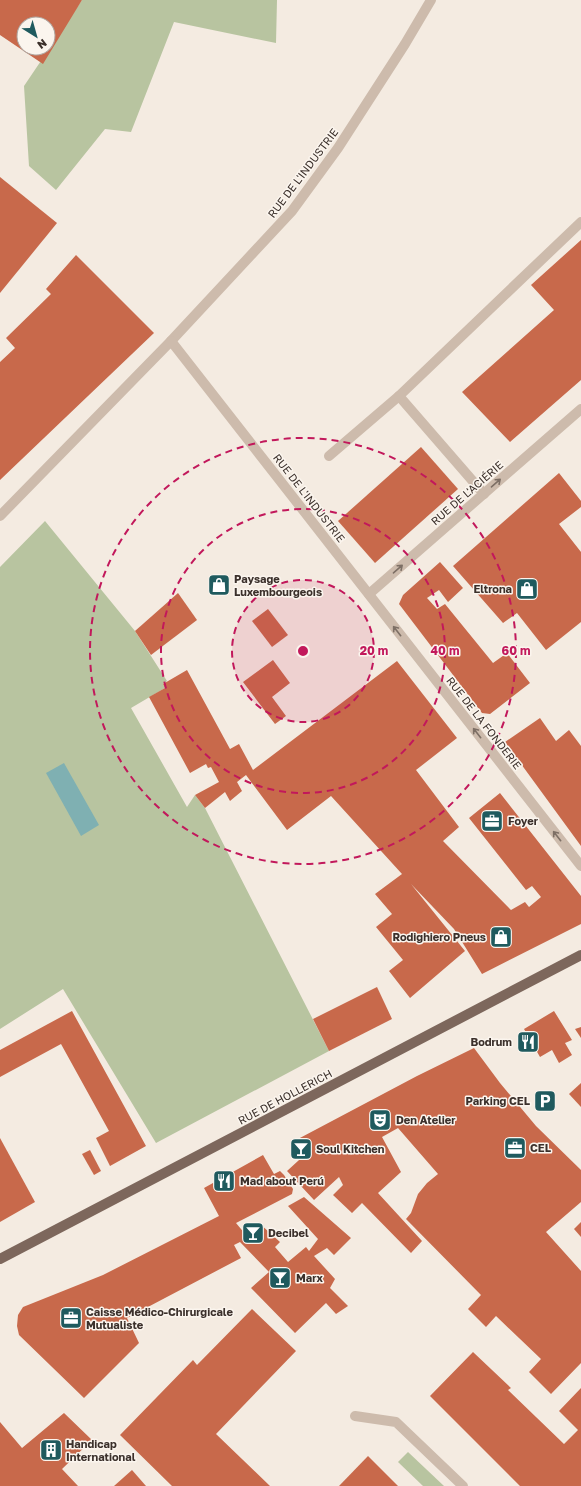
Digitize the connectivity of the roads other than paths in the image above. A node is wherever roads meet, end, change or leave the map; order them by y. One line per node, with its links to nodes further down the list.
1 (431, 0): 3 (street, RUE DE L'INDUSTRIE)
2 (581, 222): 4 (street)
3 (171, 342): 8 (street, RUE DE L'INDUSTRIE); 9 (street, RUE DE L'INDUSTRIE)
4 (399, 396): 6 (street); 7 (street)
5 (581, 409): 7 (street, RUE DE L'ACIÉRIE, one-way to 5)
6 (329, 456)
7 (484, 494): 9 (street, RUE DE L'ACIÉRIE, one-way to 7)
8 (0, 516)
9 (369, 594): 10 (street, RUE DE LA FONDERIE, one-way to 9)
10 (581, 866)
11 (581, 955): 12 (main road, RUE DE HOLLERICH)
12 (0, 1259)
13 (355, 1416): 14 (street)
14 (463, 1486)

